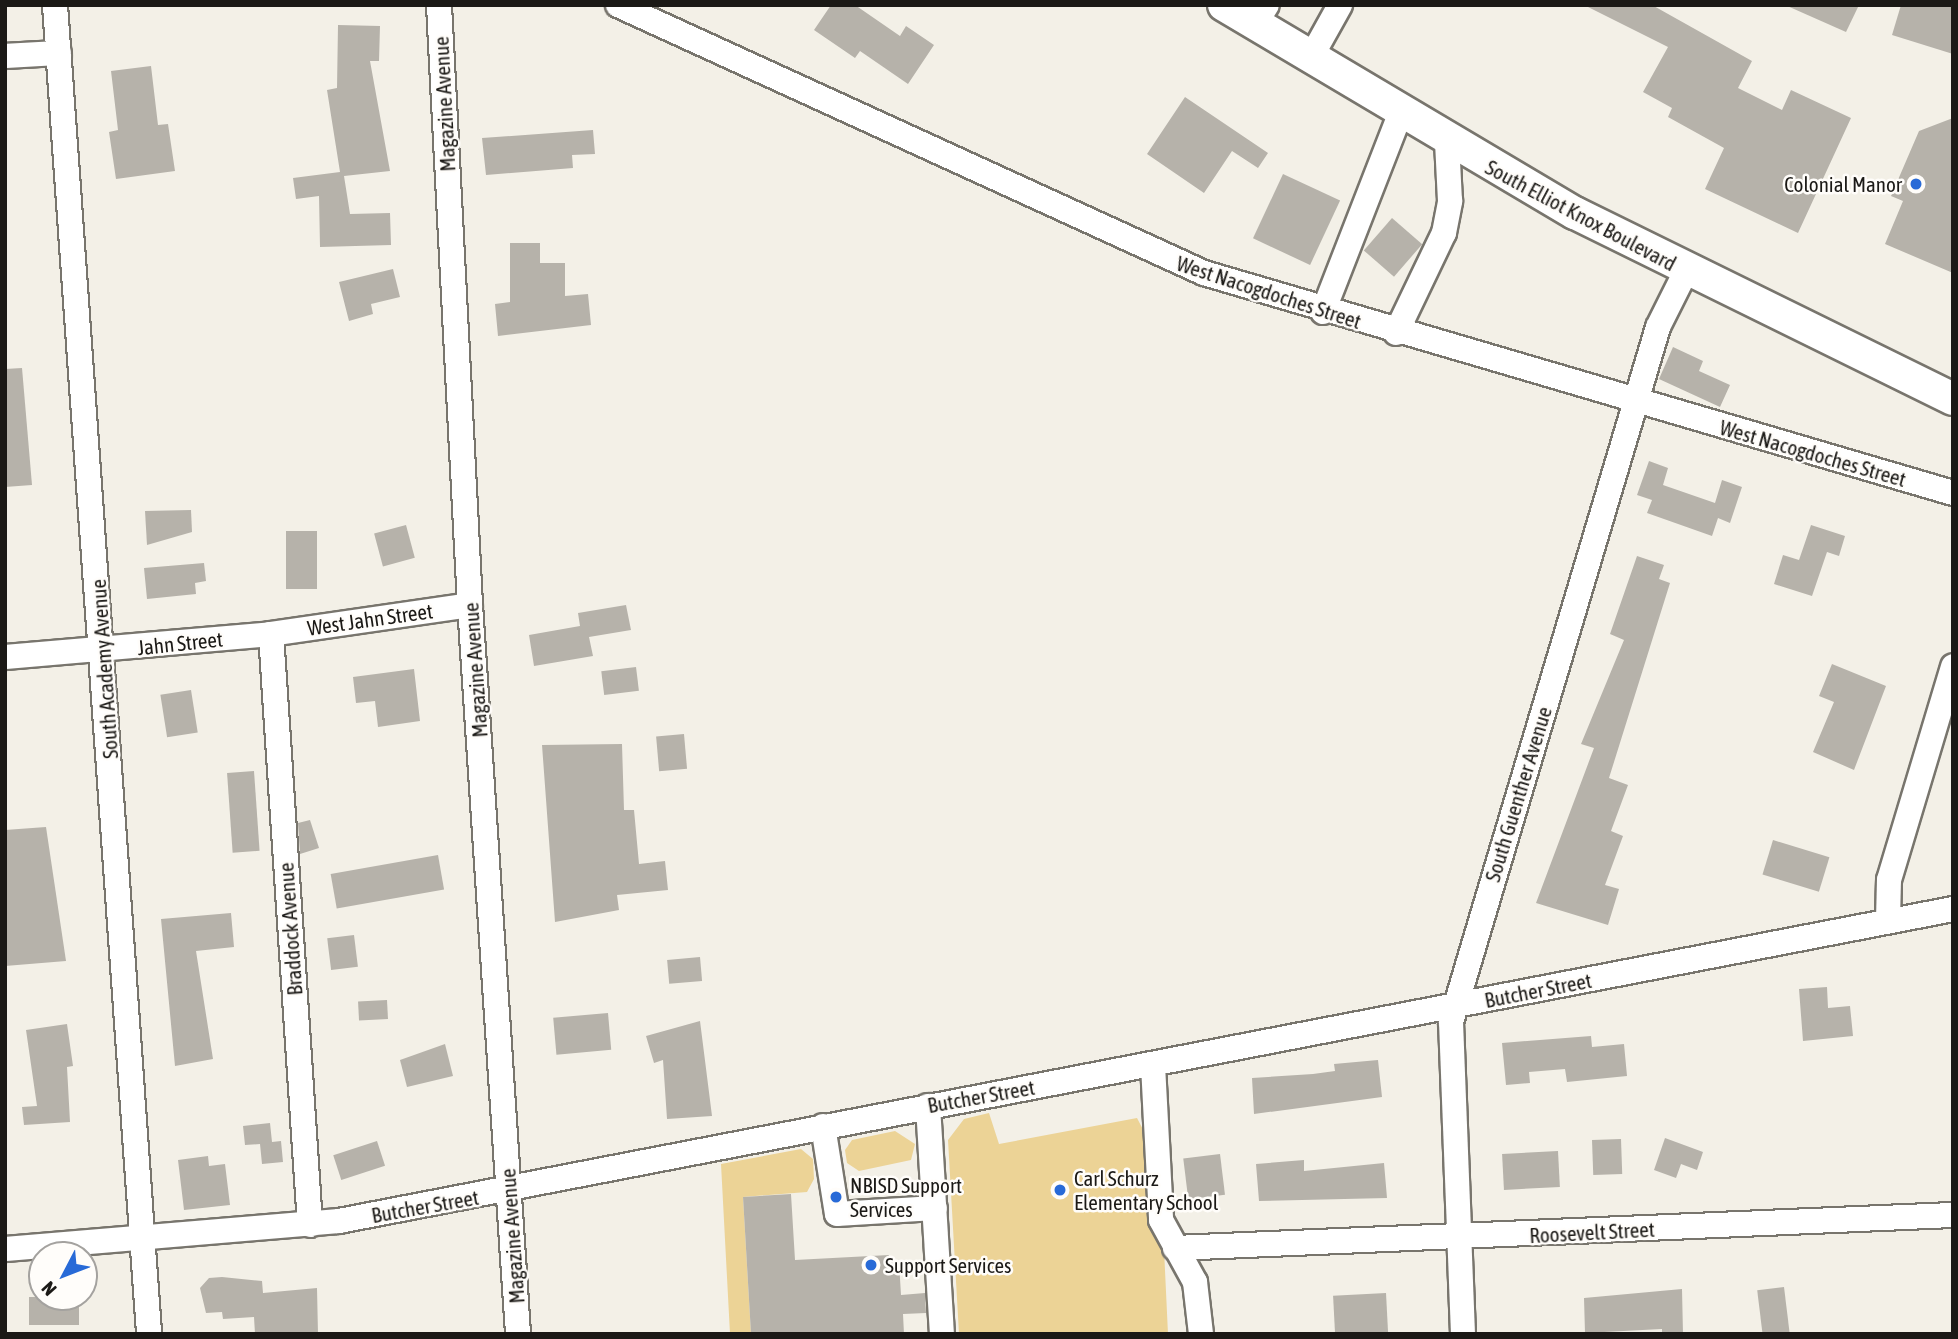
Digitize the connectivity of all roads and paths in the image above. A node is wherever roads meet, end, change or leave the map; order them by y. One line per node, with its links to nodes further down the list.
1 (55, 5): 7 (street, South Academy Avenue)
2 (439, 5): 18 (street, Magazine Avenue)
3 (618, 5): 13 (street, West Nacogdoches Street)
4 (1224, 5): 6 (main road, South Elliot Knox Boulevard)
5 (1340, 5): 9 (street)
6 (1261, 15): 9 (main road, South Elliot Knox Boulevard)
7 (59, 52): 8 (street); 20 (street, South Academy Avenue)
8 (5, 56)
9 (1310, 58): 10 (main road, South Elliot Knox Boulevard)
10 (1400, 114): 11 (main road, South Elliot Knox Boulevard); 13 (street)
11 (1447, 142): 12 (main road, South Elliot Knox Boulevard); 14 (street)
12 (1686, 271): 15 (main road, South Elliot Knox Boulevard); 16 (street, South Guenther Avenue)
13 (1323, 312): 14 (street, West Nacogdoches Street)
14 (1396, 333): 16 (street, West Nacogdoches Street)
15 (1953, 398)
16 (1635, 402): 17 (street, West Nacogdoches Street); 25 (street, South Guenther Avenue)
17 (1953, 494)
18 (470, 605): 19 (street, West Jahn Street); 29 (street, Magazine Avenue)
19 (271, 634): 20 (street, Jahn Street); 32 (street, Braddock Avenue)
20 (103, 651): 21 (street, Jahn Street); 34 (street, South Academy Avenue)
21 (5, 657)
22 (1953, 666): 24 (street)
23 (1953, 909): 24 (street, Butcher Street)
24 (1888, 920): 25 (street, Butcher Street)
25 (1455, 1007): 26 (street, Butcher Street); 33 (street, South Guenther Avenue)
26 (1153, 1065): 27 (street, Butcher Street); 35 (street)
27 (928, 1106): 28 (street, Butcher Street); 30 (street)
28 (823, 1126): 29 (street, Butcher Street); 30 (street)
29 (509, 1190): 32 (street, Butcher Street); 38 (street, Magazine Avenue)
30 (935, 1208): 39 (street)
31 (1953, 1215): 33 (street, Roosevelt Street)
32 (310, 1225): 34 (street, Butcher Street)
33 (1460, 1239): 35 (street, Roosevelt Street); 41 (street, South Guenther Avenue)
34 (142, 1242): 36 (street, Butcher Street); 37 (street, South Academy Avenue)
35 (1175, 1248): 40 (street)
36 (5, 1249)
37 (149, 1334)
38 (519, 1334)
39 (942, 1334)
40 (1201, 1334)
41 (1463, 1334)

